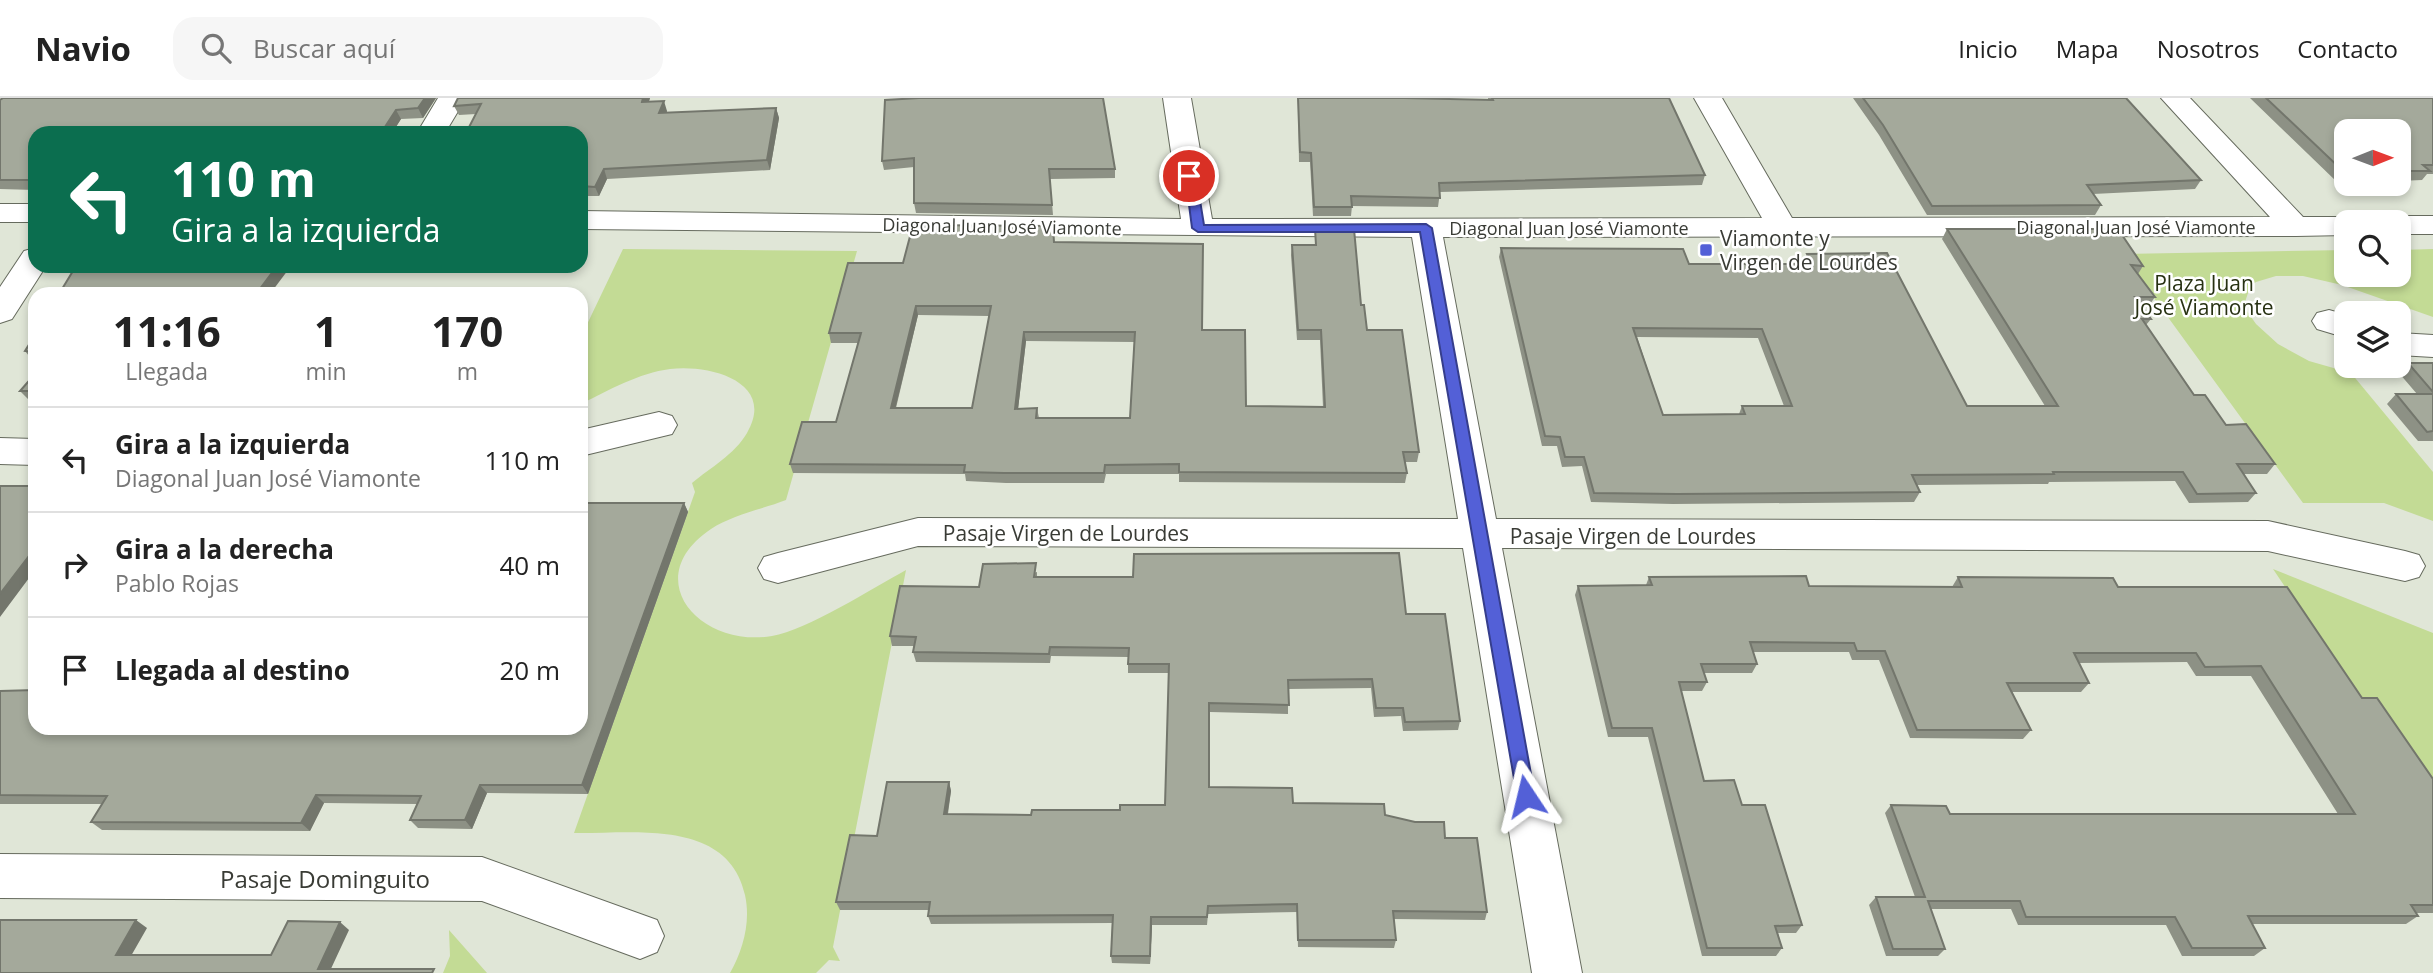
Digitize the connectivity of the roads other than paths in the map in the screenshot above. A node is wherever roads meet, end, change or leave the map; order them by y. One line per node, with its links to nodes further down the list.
1 (452, 98): 5 (street)
2 (1177, 98): 13 (street)
3 (1708, 98): 15 (street)
4 (2175, 98): 12 (street)
5 (435, 126)
6 (0, 213): 7 (street)
7 (28, 213)
8 (588, 220): 13 (street, Diagonal Juan José Viamonte)
9 (2411, 225): 10 (street)
10 (2433, 225)
11 (2334, 226): 12 (street, Diagonal Juan José Viamonte)
12 (2296, 227): 15 (street, Diagonal Juan José Viamonte)
13 (1198, 228): 14 (street, Diagonal Juan José Viamonte)
14 (1426, 228): 15 (street, Diagonal Juan José Viamonte); 24 (street)
15 (1783, 228)
16 (28, 269): 17 (street)
17 (0, 312)
18 (2411, 345): 19 (street)
19 (2433, 346)
20 (659, 425): 21 (street)
21 (588, 441)
22 (0, 451): 23 (street)
23 (28, 452)
24 (1480, 536): 25 (street, Pasaje Virgen de Lourdes); 26 (street, Pasaje Virgen de Lourdes); 29 (street)
25 (2405, 566)
26 (778, 568)
27 (0, 876): 28 (street, Pasaje Dominguito)
28 (640, 936)
29 (1557, 973)

